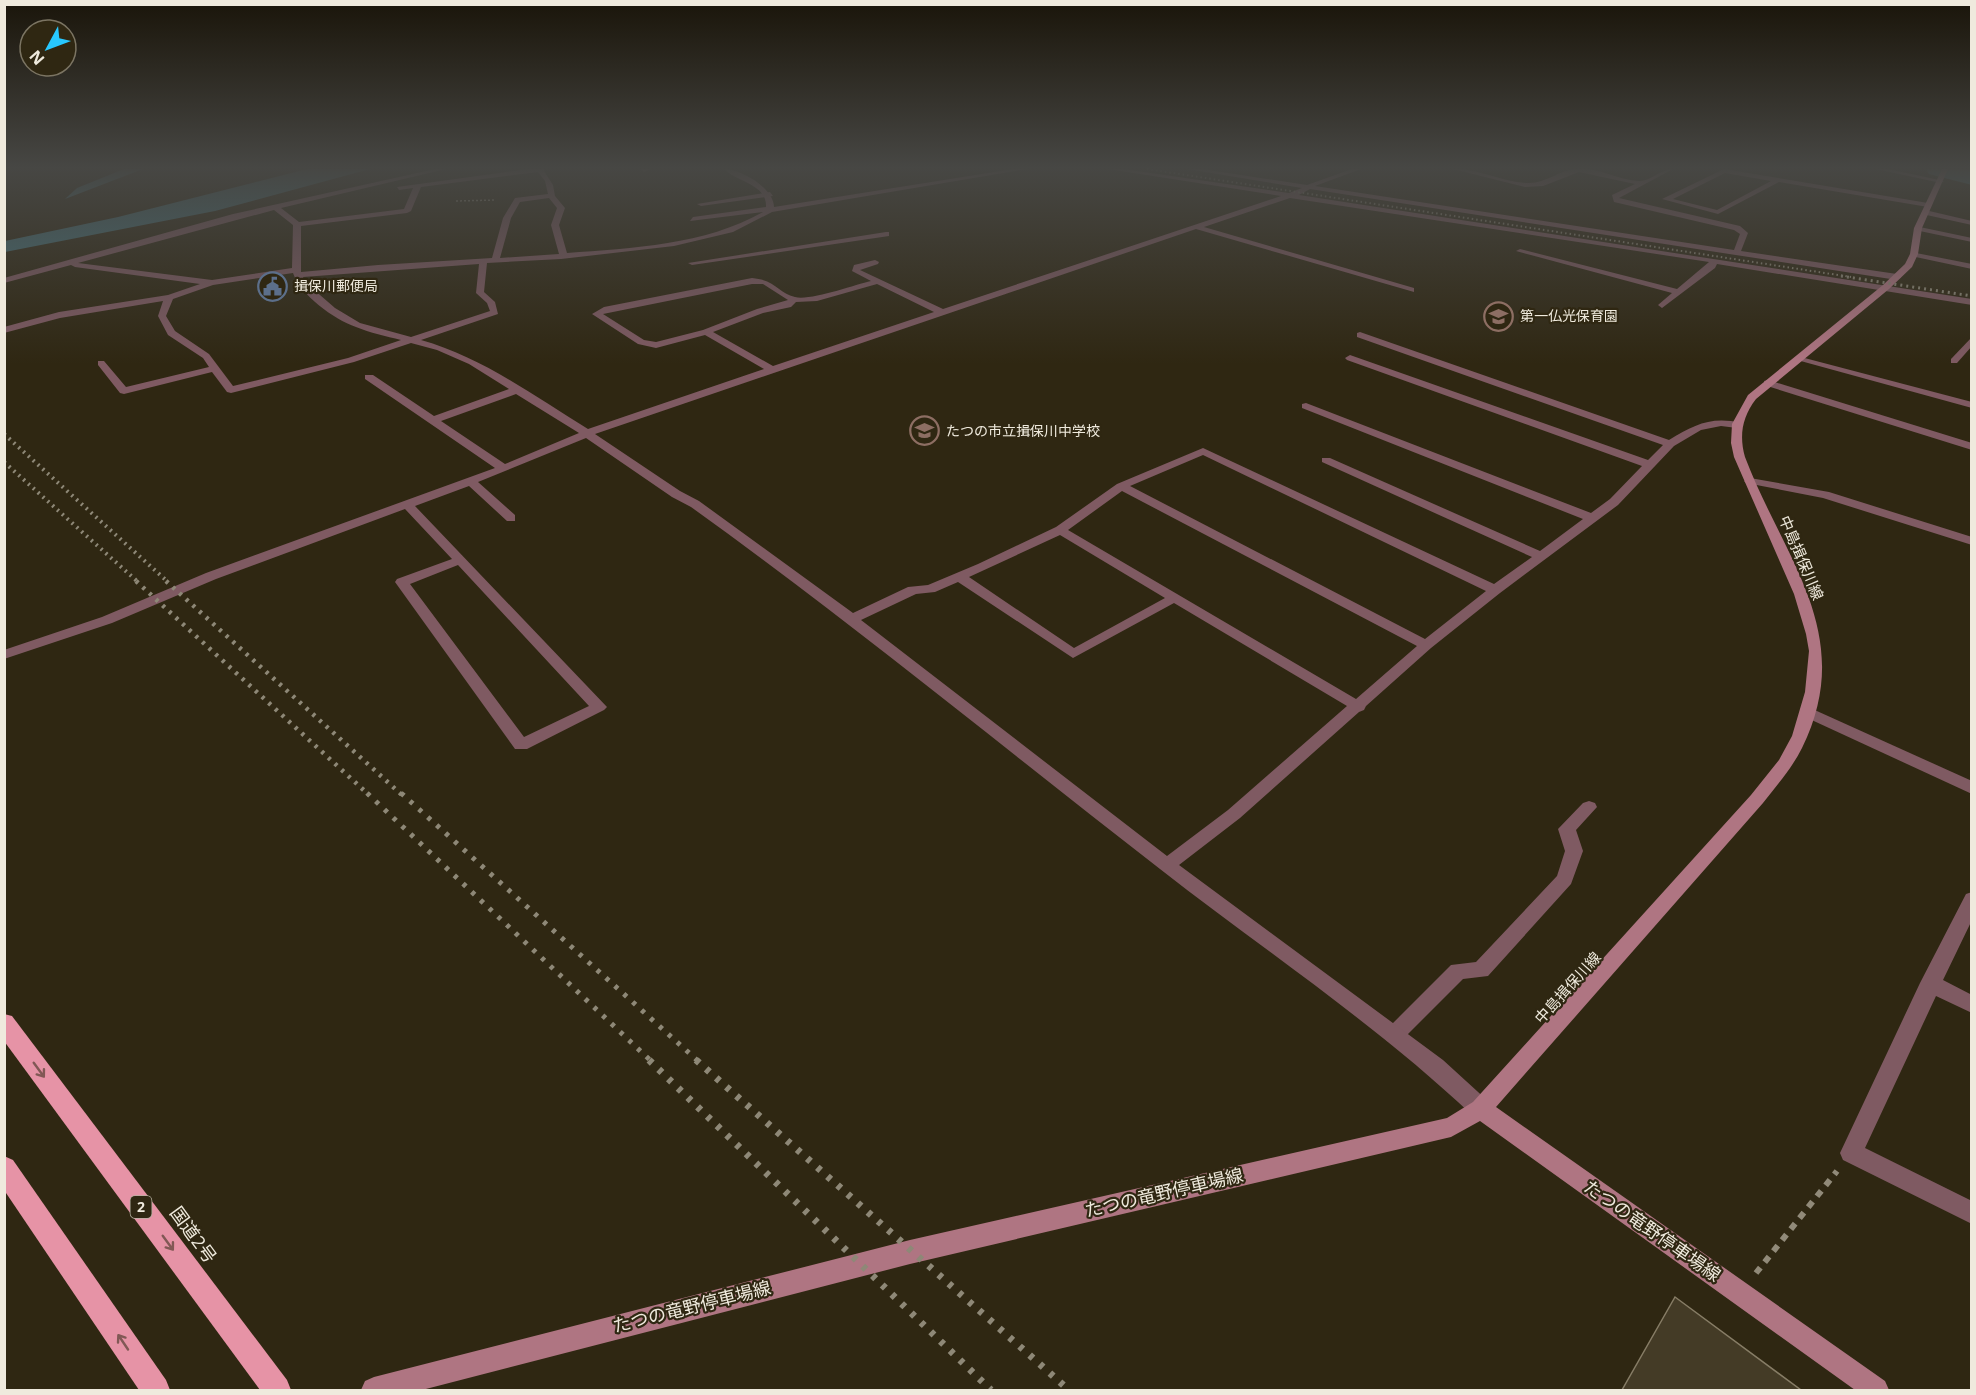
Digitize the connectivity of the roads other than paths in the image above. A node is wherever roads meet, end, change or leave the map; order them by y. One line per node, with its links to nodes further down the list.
1 (176, 234): 28 (street)
2 (297, 234): 30 (street)
3 (503, 234): 25 (street)
4 (555, 234): 22 (street)
5 (718, 234): 22 (street)
6 (730, 234): 15 (street)
7 (886, 234): 20 (street)
8 (1175, 234): 42 (street)
9 (1220, 234): 36 (street)
10 (1545, 234): 23 (street)
11 (1626, 234): 19 (street)
12 (1744, 234): 19 (street)
13 (1917, 234): 21 (main road)
14 (1945, 234): 16 (street)
15 (734, 239)
16 (1971, 240)
17 (741, 246): 20 (street)
18 (1520, 251): 37 (street)
19 (1737, 251): 31 (street)
20 (748, 254): 27 (street)
21 (1914, 254): 29 (street); 31 (main road)
22 (561, 257): 25 (street)
23 (1714, 260): 35 (street); 37 (street)
24 (483, 261): 25 (street); 30 (street); 46 (street)
25 (495, 261)
26 (875, 262): 33 (street)
27 (692, 263)
28 (66, 264): 32 (street); 34 (street)
29 (1971, 267)
30 (298, 273): 34 (street); 46 (street)
31 (1897, 277): 35 (main road)
32 (6, 280)
33 (877, 282): 39 (street); 42 (street)
34 (212, 283): 38 (street)
35 (1886, 288): 40 (street); 49 (main road)
36 (1411, 290)
37 (1677, 291): 41 (street)
38 (169, 297): 43 (street); 52 (street)
39 (794, 300): 44 (street); 44 (street)
40 (1971, 302)
41 (1662, 305)
42 (944, 313): 53 (street)
43 (4, 330)
44 (706, 332): 53 (street)
45 (1360, 335): 62 (street)
46 (413, 340): 52 (street); 56 (street)
47 (1971, 340): 50 (street)
48 (1350, 358): 65 (street)
49 (1800, 358): 55 (main road); 57 (street)
50 (1954, 361)
51 (101, 363): 52 (street)
52 (215, 368)
53 (774, 370): 61 (street)
54 (369, 377): 59 (street)
55 (1768, 383): 60 (main road); 63 (street)
56 (517, 390): 59 (street); 61 (street)
57 (1971, 405)
58 (1306, 406): 72 (street)
59 (433, 420): 66 (street)
60 (1737, 425): 62 (street); 68 (main road, 中島揖保川線)
61 (586, 433): 66 (street); 80 (street)
62 (1670, 444): 65 (street)
63 (1971, 447)
64 (1326, 460): 75 (street)
65 (1650, 465): 72 (street)
66 (504, 469): 67 (street)
67 (470, 481): 70 (street); 71 (street)
68 (1750, 481): 74 (street); 84 (main road, 中島揖保川線)
69 (1121, 486): 73 (street); 78 (street); 81 (street)
70 (407, 504): 76 (street); 82 (street)
71 (511, 518)
72 (1592, 518): 75 (street)
73 (1060, 530): 77 (street); 79 (street)
74 (1971, 541)
75 (1541, 556): 78 (street)
76 (460, 560): 76 (street)
77 (960, 577): 79 (street); 80 (street)
78 (1496, 590): 81 (street)
79 (1174, 598): 83 (street)
80 (852, 619): 87 (street)
81 (1426, 645): 83 (street)
82 (4, 655)
83 (1359, 707): 87 (street)
84 (1808, 712): 85 (street); 93 (main road, 中島揖保川線)
85 (1971, 788)
86 (1589, 807): 92 (street)
87 (1167, 865): 92 (street)
88 (1971, 899): 89 (street)
89 (1930, 983): 90 (street); 95 (street)
90 (1971, 1005)
91 (4, 1023): 97 (highway, 国道2号 / 2, one-way to 97)
92 (1394, 1035): 93 (street)
93 (1481, 1109): 98 (main road, たつの竜野停車場線); 99 (main road, たつの竜野停車場線)
94 (4, 1168): 96 (highway, one-way to 94)
95 (1971, 1213)
96 (156, 1390)
97 (277, 1390)
98 (374, 1390)
99 (1876, 1390)

